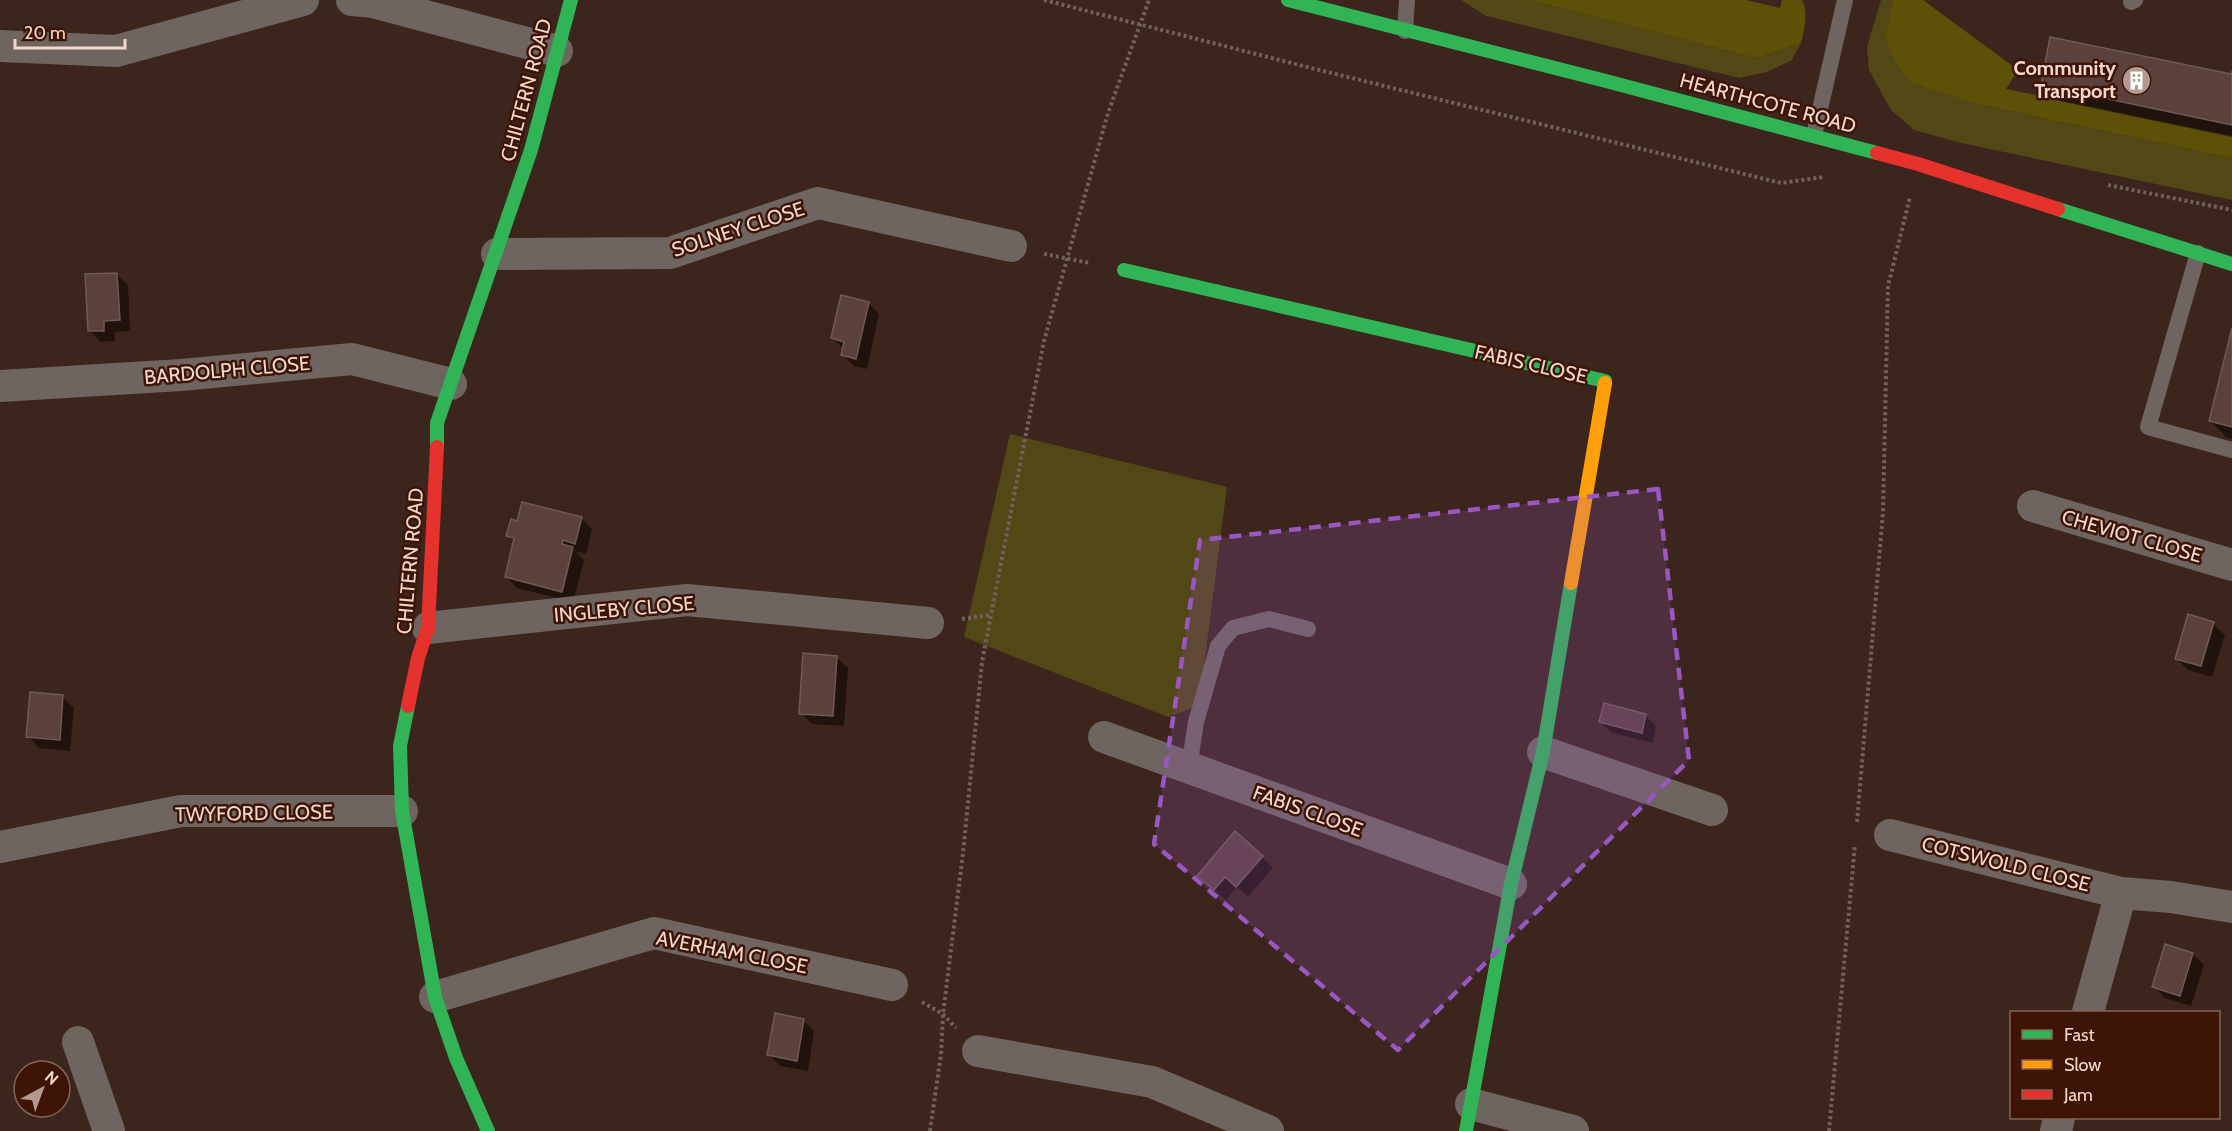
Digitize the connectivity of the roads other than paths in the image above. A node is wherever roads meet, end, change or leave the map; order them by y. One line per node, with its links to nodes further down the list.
1 (303, 0): 8 (street)
2 (352, 0): 9 (street)
3 (571, 0): 9 (street, CHILTERN ROAD)
4 (1288, 0): 7 (street, HEARTHCOTE ROAD)
5 (1407, 0): 7 (lane)
6 (1845, 0): 10 (lane)
7 (1405, 31): 10 (street, HEARTHCOTE ROAD)
8 (0, 46)
9 (557, 51): 13 (street, CHILTERN ROAD)
10 (1814, 135): 12 (street, HEARTHCOTE ROAD)
11 (1011, 246): 13 (street, SOLNEY CLOSE)
12 (2198, 253): 14 (street, HEARTHCOTE ROAD); 18 (lane)
13 (497, 254): 16 (street, CHILTERN ROAD)
14 (2232, 264)
15 (1124, 270): 25 (street, FABIS CLOSE)
16 (451, 384): 17 (street, BARDOLPH CLOSE); 22 (street, CHILTERN ROAD)
17 (0, 386)
18 (2232, 450)
19 (2033, 506): 20 (street, CHEVIOT CLOSE)
20 (2232, 565)
21 (928, 623): 22 (street, INGLEBY CLOSE)
22 (428, 628): 28 (street, CHILTERN ROAD)
23 (1308, 629): 26 (lane)
24 (1104, 737): 26 (street, FABIS CLOSE)
25 (1543, 752): 27 (street); 31 (street, FABIS CLOSE)
26 (1189, 768): 31 (street, FABIS CLOSE)
27 (1712, 810)
28 (402, 811): 30 (street, TWYFORD CLOSE); 35 (street, CHILTERN ROAD)
29 (1890, 835): 32 (street, COTSWOLD CLOSE)
30 (0, 847)
31 (1511, 884): 39 (street, FABIS CLOSE)
32 (2121, 893): 33 (street, COTSWOLD CLOSE); 36 (street)
33 (2232, 907)
34 (892, 985): 35 (street, AVERHAM CLOSE)
35 (435, 997): 41 (street, CHILTERN ROAD)
36 (2088, 1011)
37 (78, 1042): 40 (street)
38 (978, 1051): 42 (street)
39 (1468, 1118): 43 (street, FABIS CLOSE)
40 (109, 1131)
41 (488, 1131)
42 (1268, 1131)
43 (1573, 1131)

